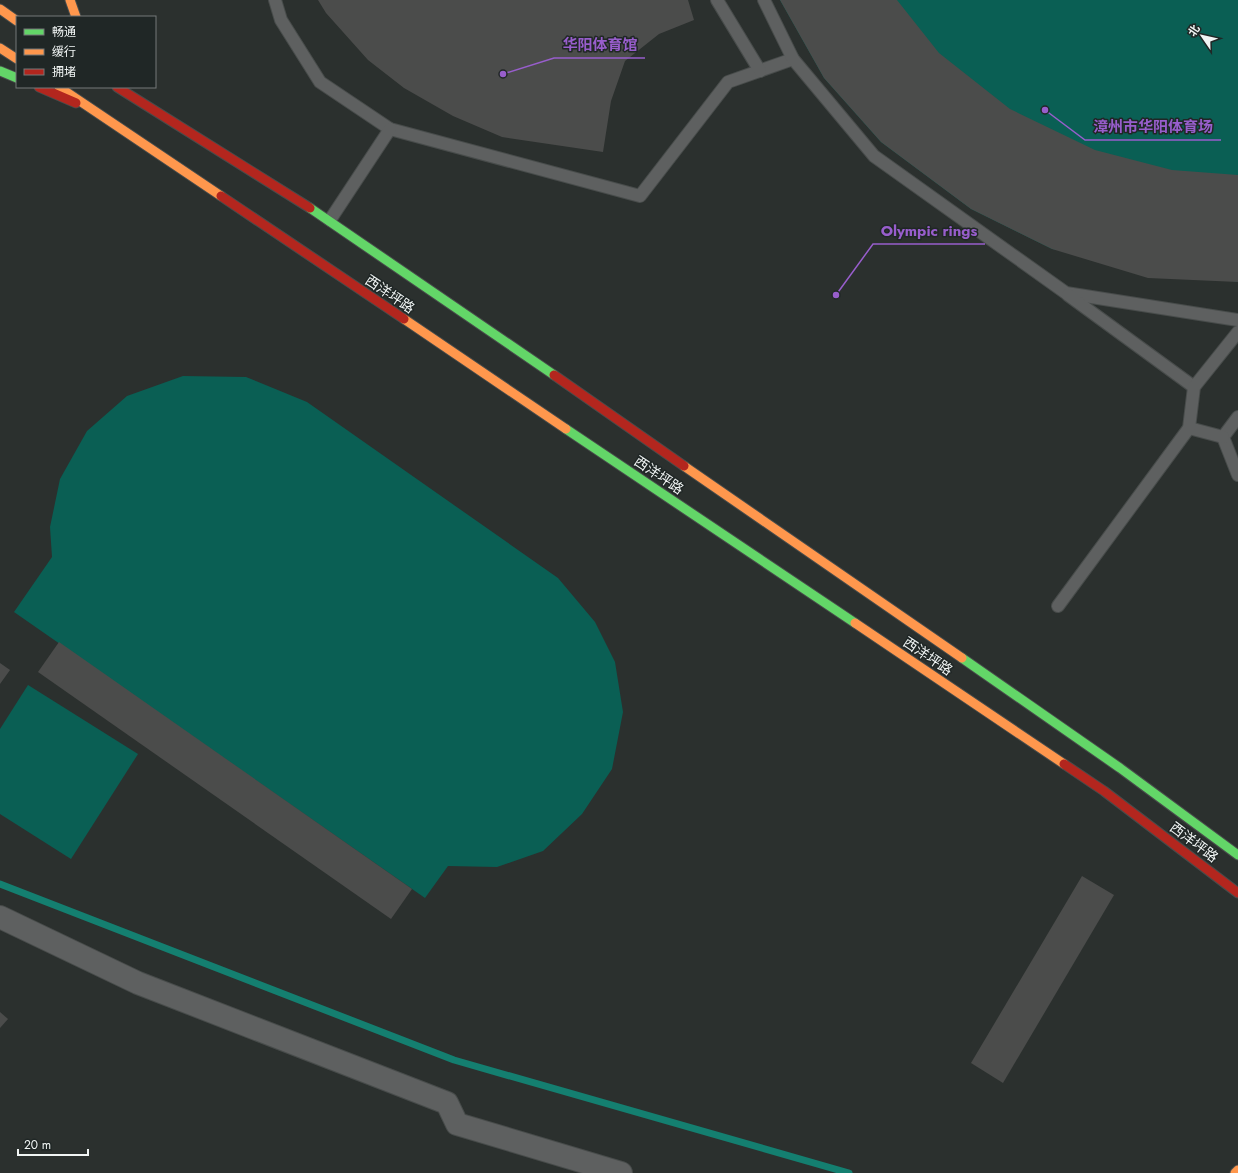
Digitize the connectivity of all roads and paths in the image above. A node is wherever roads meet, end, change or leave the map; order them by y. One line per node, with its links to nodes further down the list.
1 (70, 0): 6 (main road)
2 (275, 0): 18 (lane)
3 (717, 0): 12 (lane)
4 (764, 0): 10 (lane)
5 (0, 9): 7 (main road)
6 (76, 16)
7 (16, 20)
8 (0, 48): 9 (main road)
9 (16, 58)
10 (793, 59): 12 (lane); 20 (lane)
11 (0, 71): 13 (main road)
12 (760, 71): 18 (lane)
13 (16, 78)
14 (41, 88): 17 (main road)
15 (59, 88): 17 (main road, 西洋坪路)
16 (119, 88): 19 (main road, 西洋坪路)
17 (92, 110): 30 (main road, 西洋坪路)
18 (390, 129): 19 (lane)
19 (330, 220): 29 (main road, 西洋坪路)
20 (1066, 293): 21 (lane); 23 (lane)
21 (1238, 320)
22 (1238, 332): 23 (lane)
23 (1194, 387): 25 (lane)
24 (1238, 416): 26 (lane)
25 (1189, 428): 26 (lane); 28 (lane)
26 (1223, 437): 27 (lane)
27 (1238, 475)
28 (1058, 606)
29 (1238, 855)
30 (1238, 893)
31 (0, 917): 33 (street)
32 (1238, 1170): 34 (main road)
33 (621, 1173)
34 (1235, 1173)

